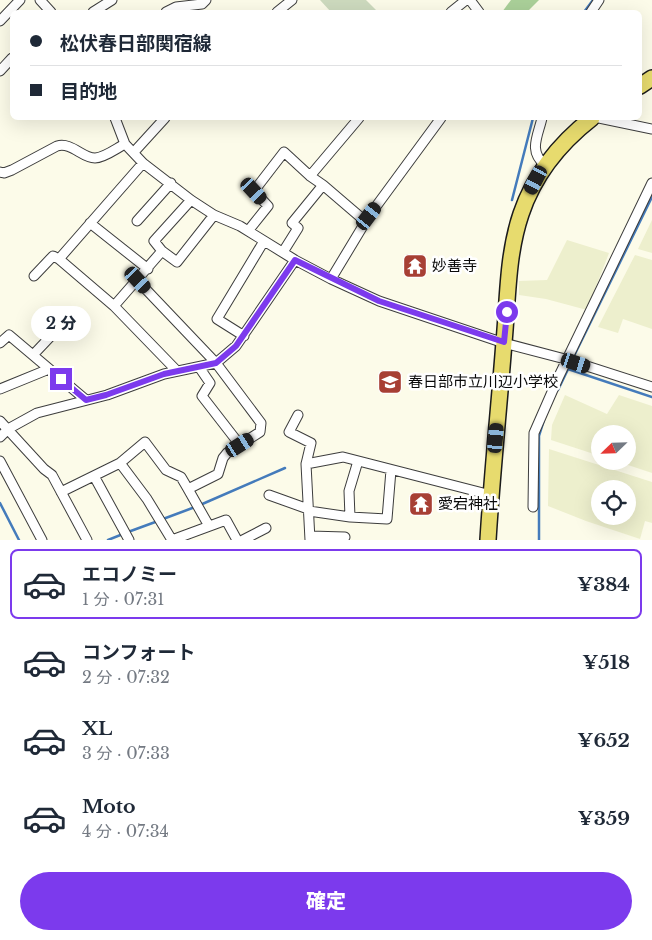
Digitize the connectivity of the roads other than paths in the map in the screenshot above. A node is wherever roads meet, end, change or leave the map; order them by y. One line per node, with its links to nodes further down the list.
1 (20, 0): 12 (street)
2 (40, 0): 7 (street)
3 (112, 0): 8 (street)
4 (206, 0): 9 (street)
5 (292, 0): 10 (street)
6 (466, 0): 11 (street)
7 (49, 10)
8 (96, 10)
9 (170, 10)
10 (280, 10)
11 (454, 10)
12 (2, 17)
13 (10, 60): 14 (street)
14 (0, 71)
15 (115, 120): 23 (street)
16 (162, 120): 24 (street)
17 (357, 120): 28 (street)
18 (440, 120): 35 (street)
19 (542, 120): 26 (street)
20 (590, 120): 26 (main road)
21 (609, 120): 22 (street)
22 (652, 129)
23 (125, 144): 24 (street); 27 (street)
24 (134, 152): 25 (street)
25 (143, 163): 29 (street); 36 (street)
26 (545, 165): 50 (main road)
27 (0, 172)
28 (310, 176): 31 (street); 37 (street)
29 (171, 183): 32 (street); 34 (street)
30 (652, 183): 53 (street)
31 (323, 185): 35 (street); 40 (street)
32 (191, 200): 33 (street); 39 (street)
33 (214, 214): 37 (street); 39 (street)
34 (137, 221)
35 (365, 222): 45 (street)
36 (90, 223): 41 (street); 43 (street)
37 (248, 230): 38 (street)
38 (264, 241): 40 (street); 49 (street)
39 (162, 251): 43 (street)
40 (283, 252): 42 (street)
41 (59, 259): 44 (street); 47 (street)
42 (295, 260): 45 (street); 49 (street)
43 (148, 269): 46 (street)
44 (34, 276)
45 (331, 279): 50 (street)
46 (138, 280): 47 (street); 54 (street)
47 (114, 306): 57 (street)
48 (68, 318): 52 (street)
49 (244, 336): 54 (street)
50 (504, 342): 53 (street); 74 (main road)
51 (0, 343): 52 (street)
52 (33, 355): 56 (street)
53 (571, 361): 58 (street); 76 (street)
54 (216, 363): 55 (street); 65 (street)
55 (199, 367): 57 (street); 65 (street)
56 (49, 369): 59 (street); 60 (street)
57 (177, 371): 60 (street)
58 (652, 387)
59 (0, 389)
60 (86, 400): 63 (street)
61 (298, 415): 69 (street)
62 (0, 422): 63 (street)
63 (8, 429): 64 (street); 73 (street)
64 (0, 437)
65 (240, 445): 72 (street)
66 (0, 461): 83 (street)
67 (358, 461): 69 (street); 70 (street); 78 (street)
68 (120, 463): 71 (street); 72 (street); 86 (street)
69 (306, 464): 77 (street)
70 (390, 470): 74 (street); 78 (street)
71 (94, 476): 73 (street); 85 (street)
72 (188, 488): 79 (street)
73 (61, 492): 84 (street)
74 (491, 494): 89 (main road)
75 (269, 495): 77 (street)
76 (534, 507)
77 (308, 510): 78 (street); 82 (street)
78 (350, 517)
79 (209, 526): 86 (street); 87 (street)
80 (266, 528): 88 (street)
81 (345, 537): 82 (street)
82 (310, 538)
83 (42, 540)
84 (87, 540)
85 (129, 540)
86 (172, 540)
87 (237, 540)
88 (243, 540)
89 (488, 540)

